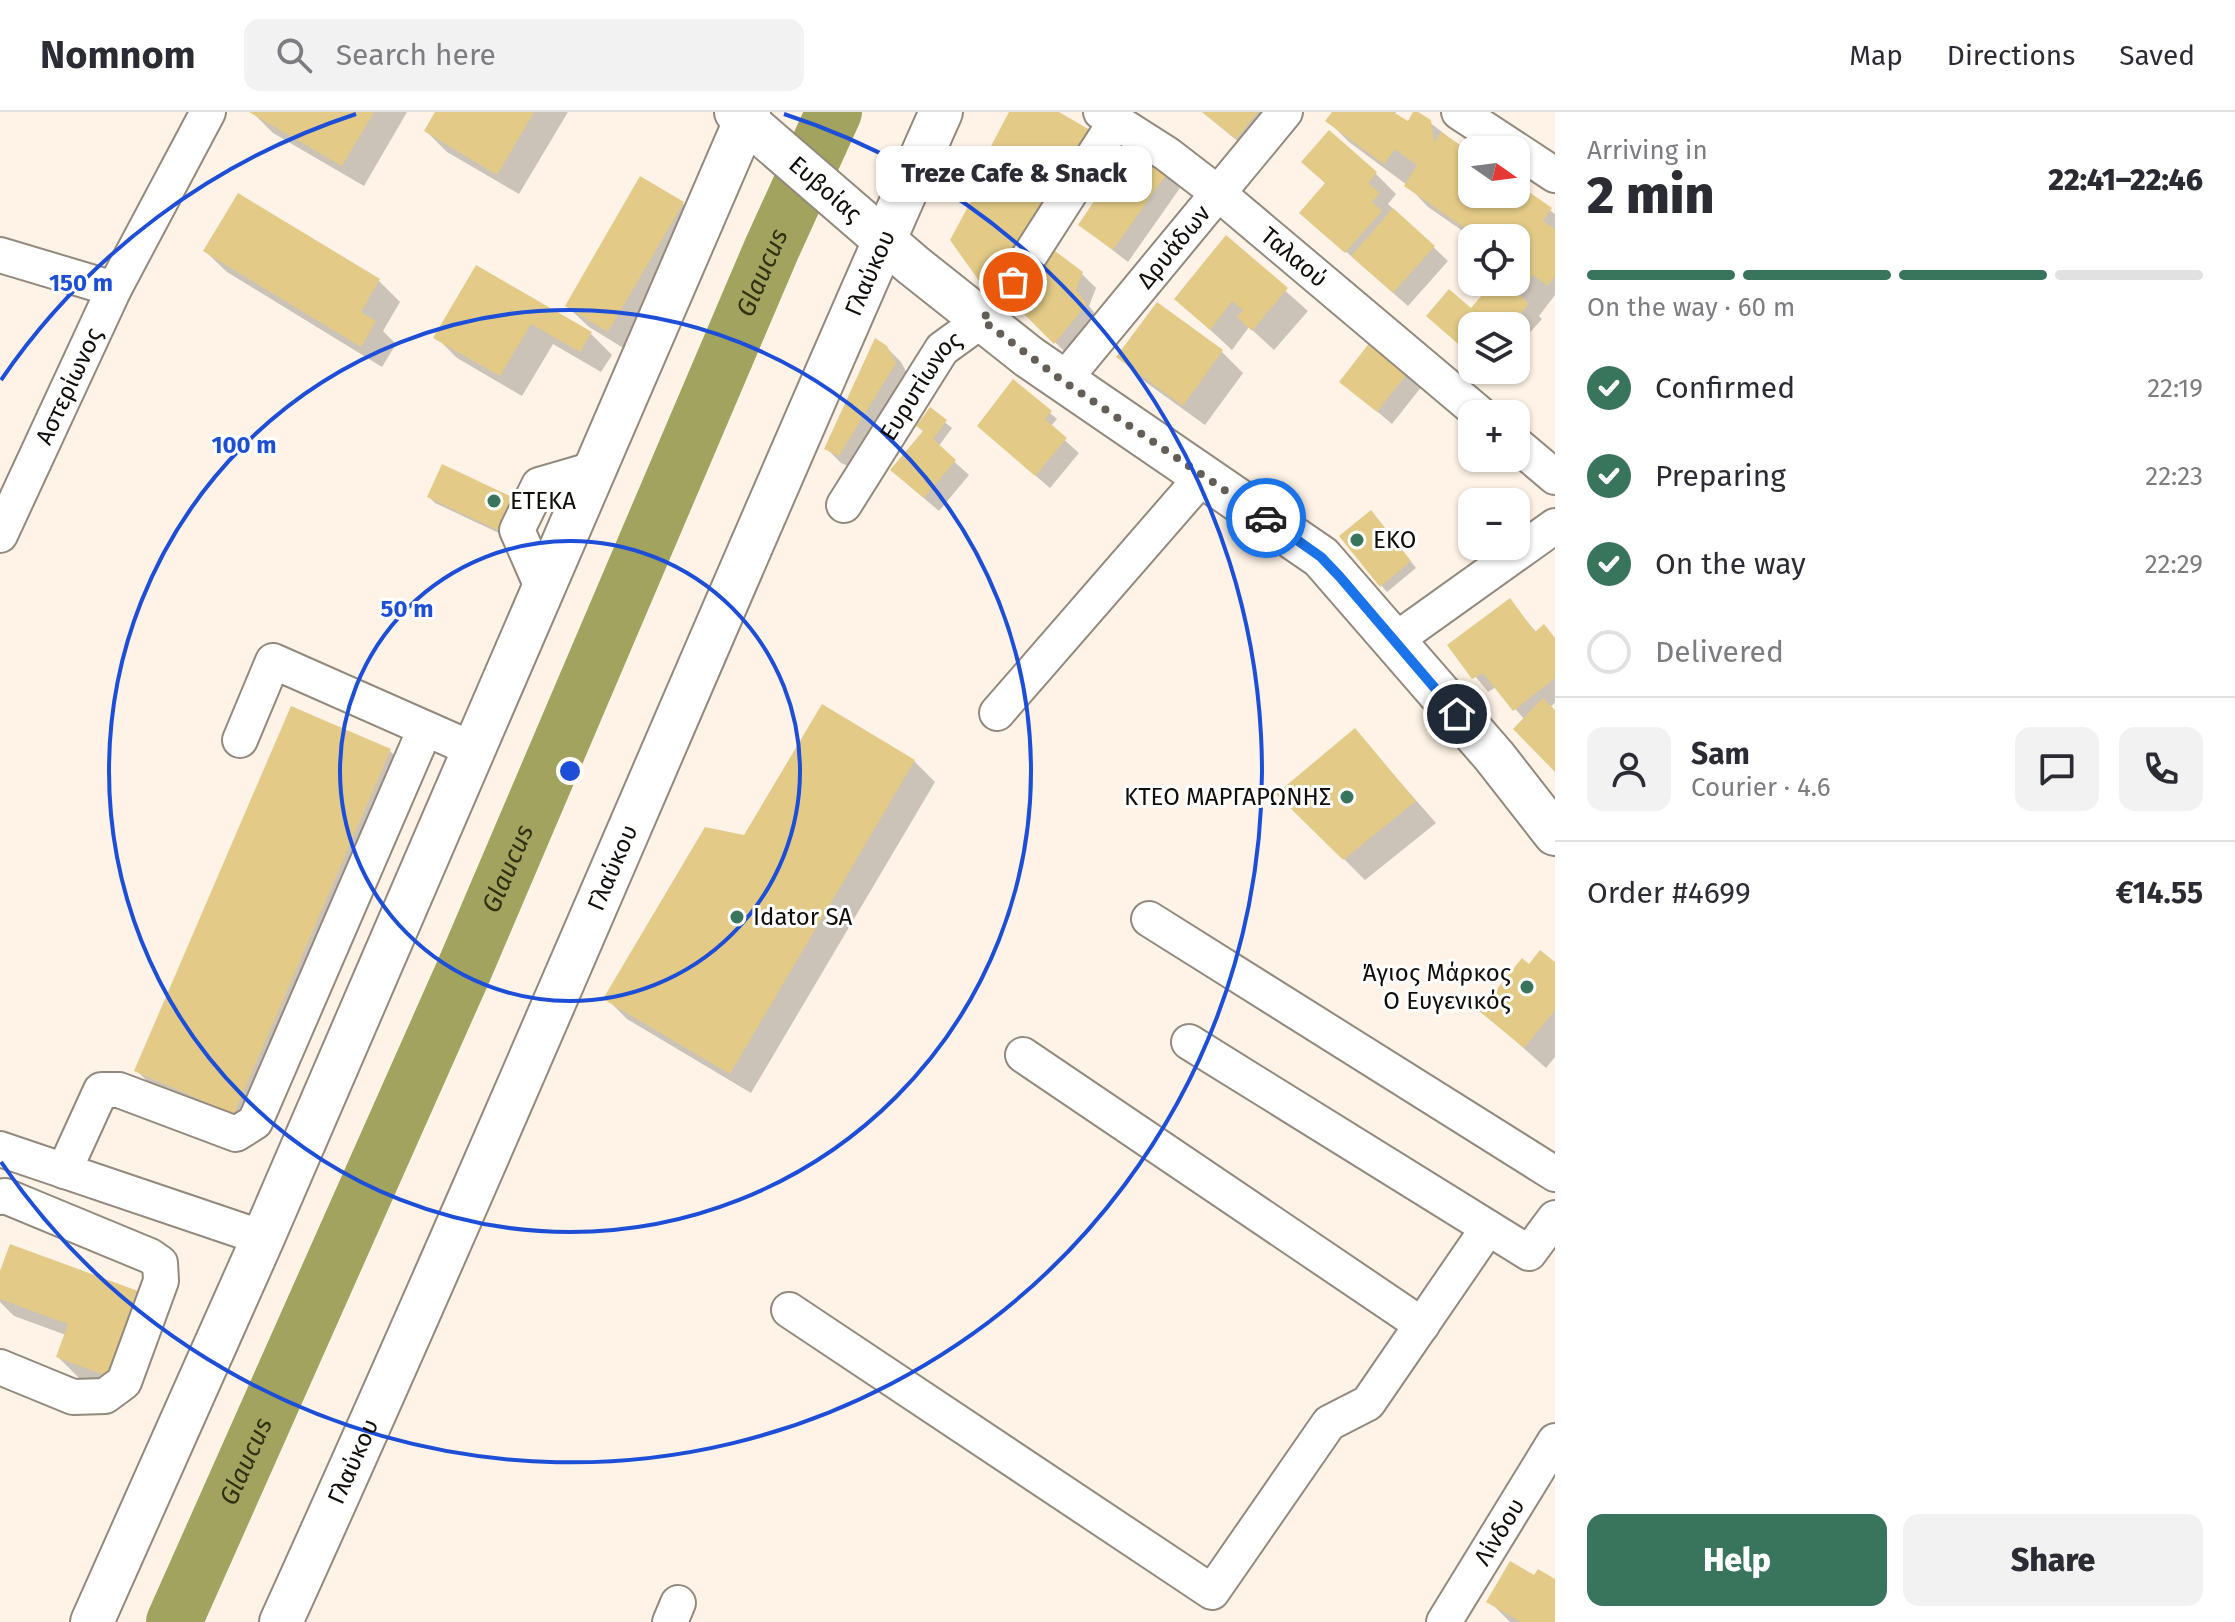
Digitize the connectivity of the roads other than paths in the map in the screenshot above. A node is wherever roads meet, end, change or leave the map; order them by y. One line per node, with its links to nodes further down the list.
1 (208, 112): 11 (street, Αστερίωνος)
2 (941, 112): 9 (main road, Γλαύκου)
3 (1285, 112): 8 (street, Δρυάδων)
4 (1459, 112): 7 (street)
5 (1108, 116): 8 (street, Ταλαού); 12 (street, Ευρυτίωνος)
6 (749, 121): 9 (main road, Ευβοίας); 25 (main road)
7 (1555, 175)
8 (1219, 194): 13 (street, Δρυάδων); 14 (street, Ταλαού)
9 (873, 231): 12 (main road, Ευβοίας); 44 (main road, Γλαύκου)
10 (0, 255): 11 (street)
11 (114, 289): 20 (street, Αστερίωνος)
12 (982, 320): 13 (main road, Ευβοίας); 18 (street, Ευρυτίωνος)
13 (1063, 381): 16 (main road, Ευβοίας)
14 (1463, 400)
15 (1530, 456): 17 (street)
16 (1203, 476): 21 (main road, Ευβοίας); 22 (street)
17 (1555, 477)
18 (844, 505)
19 (1555, 526): 21 (street)
20 (0, 535)
21 (1394, 641): 26 (main road, Ευβοίας)
22 (997, 713)
23 (425, 729): 24 (street); 25 (street); 31 (street)
24 (240, 740)
25 (472, 749): 37 (main road)
26 (1555, 834)
27 (1149, 919): 32 (street)
28 (1189, 1042): 36 (street)
29 (1023, 1055): 40 (street)
30 (0, 1149): 31 (street)
31 (64, 1171): 34 (street)
32 (1555, 1174)
33 (0, 1197): 38 (street)
34 (169, 1206): 37 (street); 38 (street)
35 (1555, 1218): 36 (street)
36 (1488, 1228): 40 (street)
37 (263, 1238): 43 (main road)
38 (150, 1256): 41 (street)
39 (789, 1310): 40 (street)
40 (1422, 1325)
41 (0, 1367)
42 (1555, 1441): 45 (street, Λίνδου)
43 (92, 1622)
44 (281, 1622)
45 (1444, 1622)

